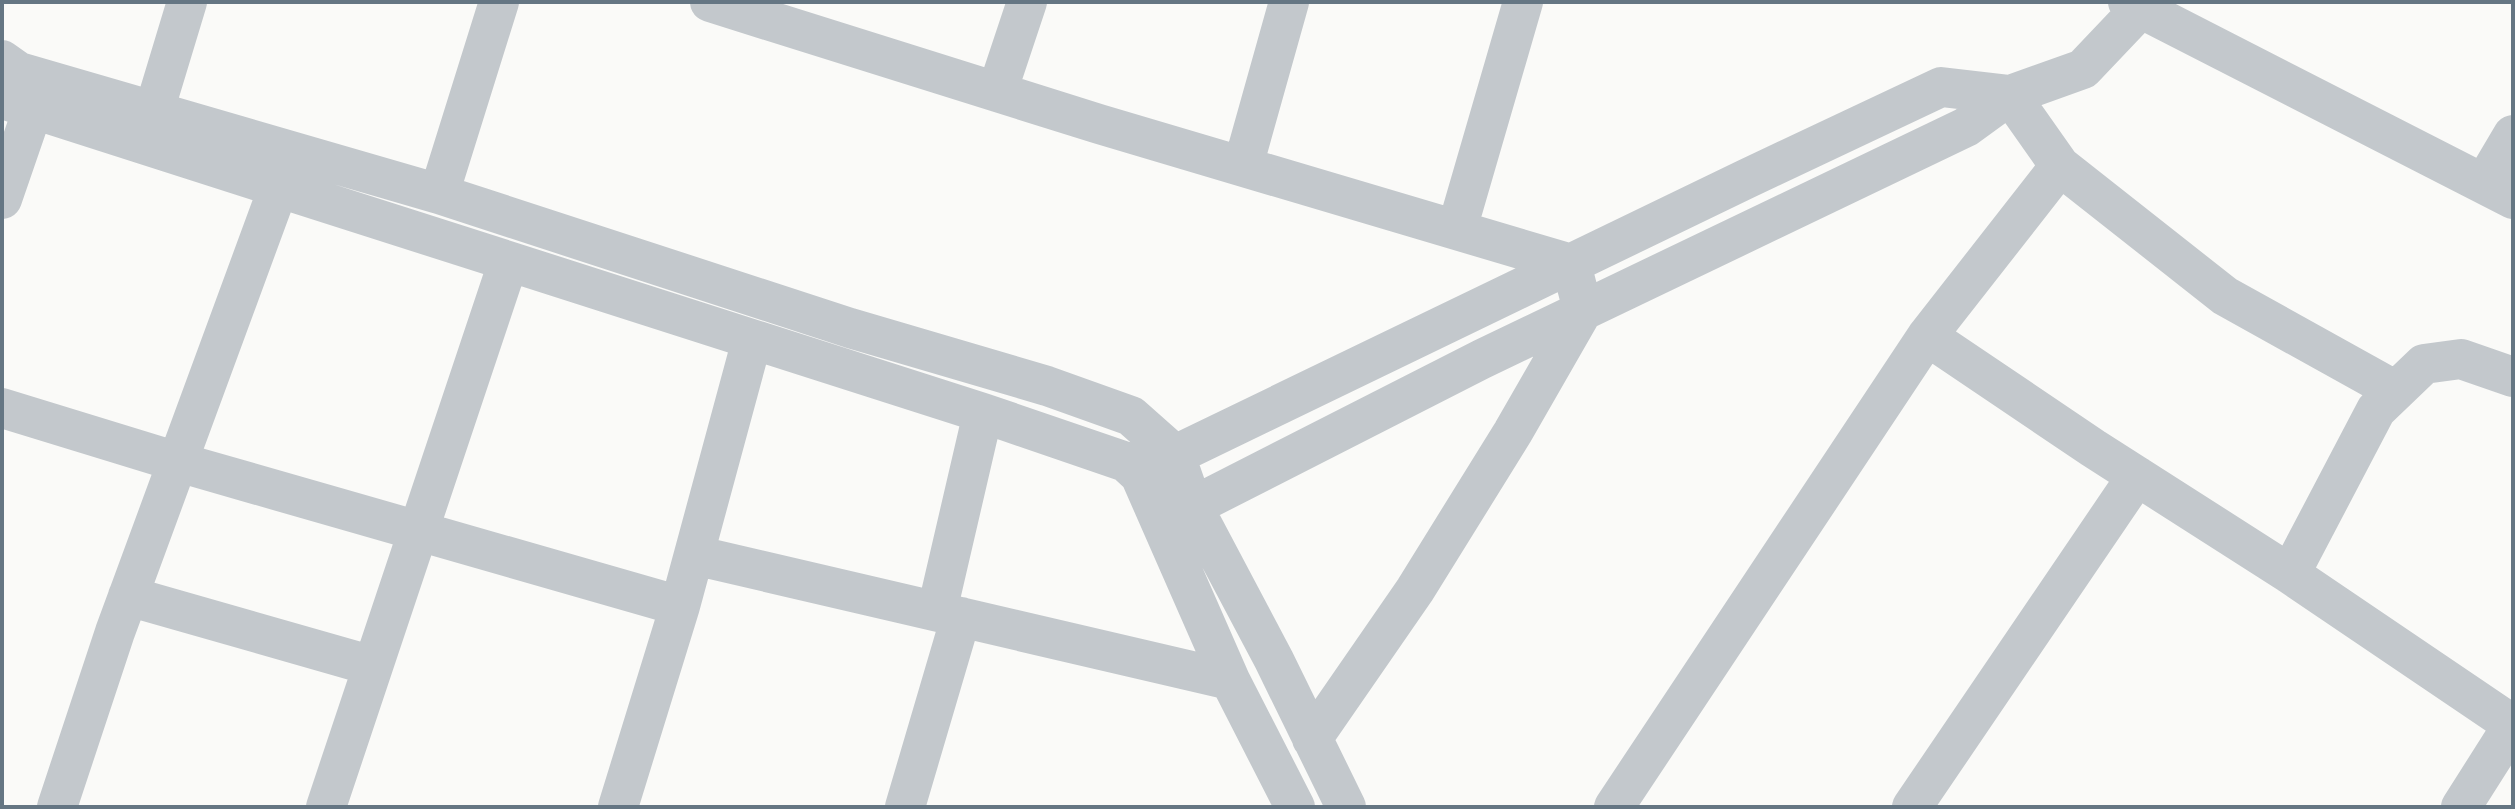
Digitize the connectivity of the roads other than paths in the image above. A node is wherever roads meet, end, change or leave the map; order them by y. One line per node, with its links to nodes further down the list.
1 (187, 2): 13 (street)
2 (499, 2): 19 (street)
3 (710, 2): 8 (street)
4 (1027, 2): 10 (street)
5 (1289, 2): 15 (street)
6 (1523, 2): 21 (street)
7 (2134, 6): 11 (street); 18 (street)
8 (760, 9): 10 (street)
9 (2, 60): 13 (street)
10 (997, 92): 15 (street)
11 (2010, 95): 16 (street); 23 (street); 24 (street)
12 (18, 104): 17 (street); 20 (street)
13 (154, 111): 19 (street)
14 (2513, 135): 18 (street)
15 (1243, 166): 21 (street)
16 (2060, 166): 25 (street); 28 (street)
17 (278, 189): 22 (street); 32 (street)
18 (2498, 191)
19 (439, 194): 31 (street)
20 (2, 199)
21 (1457, 229): 23 (street)
22 (508, 263): 26 (street); 36 (street)
23 (1571, 264): 24 (street); 31 (street)
24 (1583, 310): 35 (street); 45 (street)
25 (1927, 336): 34 (street); 52 (street)
26 (752, 340): 30 (street); 37 (street)
27 (2513, 377): 28 (street)
28 (2396, 391): 38 (street)
29 (2, 408): 32 (street)
30 (983, 413): 33 (street); 41 (street)
31 (1175, 455): 33 (street); 35 (street)
32 (178, 462): 36 (street); 39 (street)
33 (1140, 475): 35 (street)
34 (2137, 476): 38 (street); 53 (street)
35 (1177, 514): 43 (street); 45 (street)
36 (418, 531): 40 (street); 42 (street)
37 (694, 555): 40 (street); 41 (street)
38 (2290, 574): 44 (street)
39 (128, 596): 42 (street); 47 (street)
40 (680, 606): 49 (street)
41 (949, 614): 43 (street); 50 (street)
42 (373, 666): 48 (street)
43 (1230, 680): 51 (street)
44 (2513, 725): 54 (street)
45 (1312, 739): 46 (street)
46 (1328, 797)
47 (57, 807)
48 (326, 807)
49 (618, 807)
50 (905, 807)
51 (1295, 807)
52 (1614, 807)
53 (1912, 807)
54 (2461, 807)

